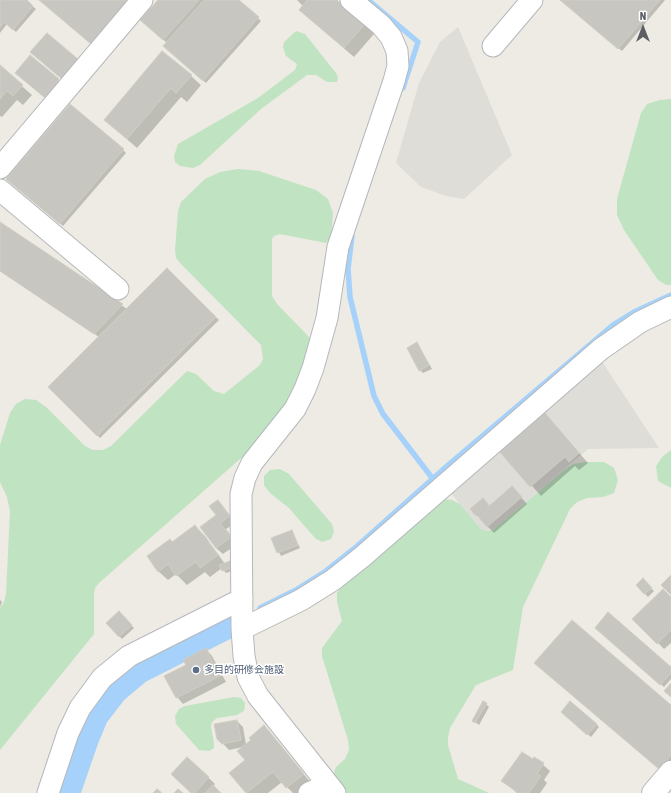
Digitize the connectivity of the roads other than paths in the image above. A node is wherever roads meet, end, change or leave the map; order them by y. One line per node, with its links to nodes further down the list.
1 (142, 0): 5 (street)
2 (351, 0): 9 (street)
3 (532, 0): 4 (street)
4 (493, 46)
5 (0, 168)
6 (0, 190): 7 (street)
7 (118, 289)
8 (671, 307): 10 (street)
9 (242, 599): 10 (street); 13 (street)
10 (242, 629): 12 (street)
11 (671, 772): 15 (street)
12 (332, 788): 14 (street)
13 (48, 793)
14 (309, 793)
15 (653, 793)

